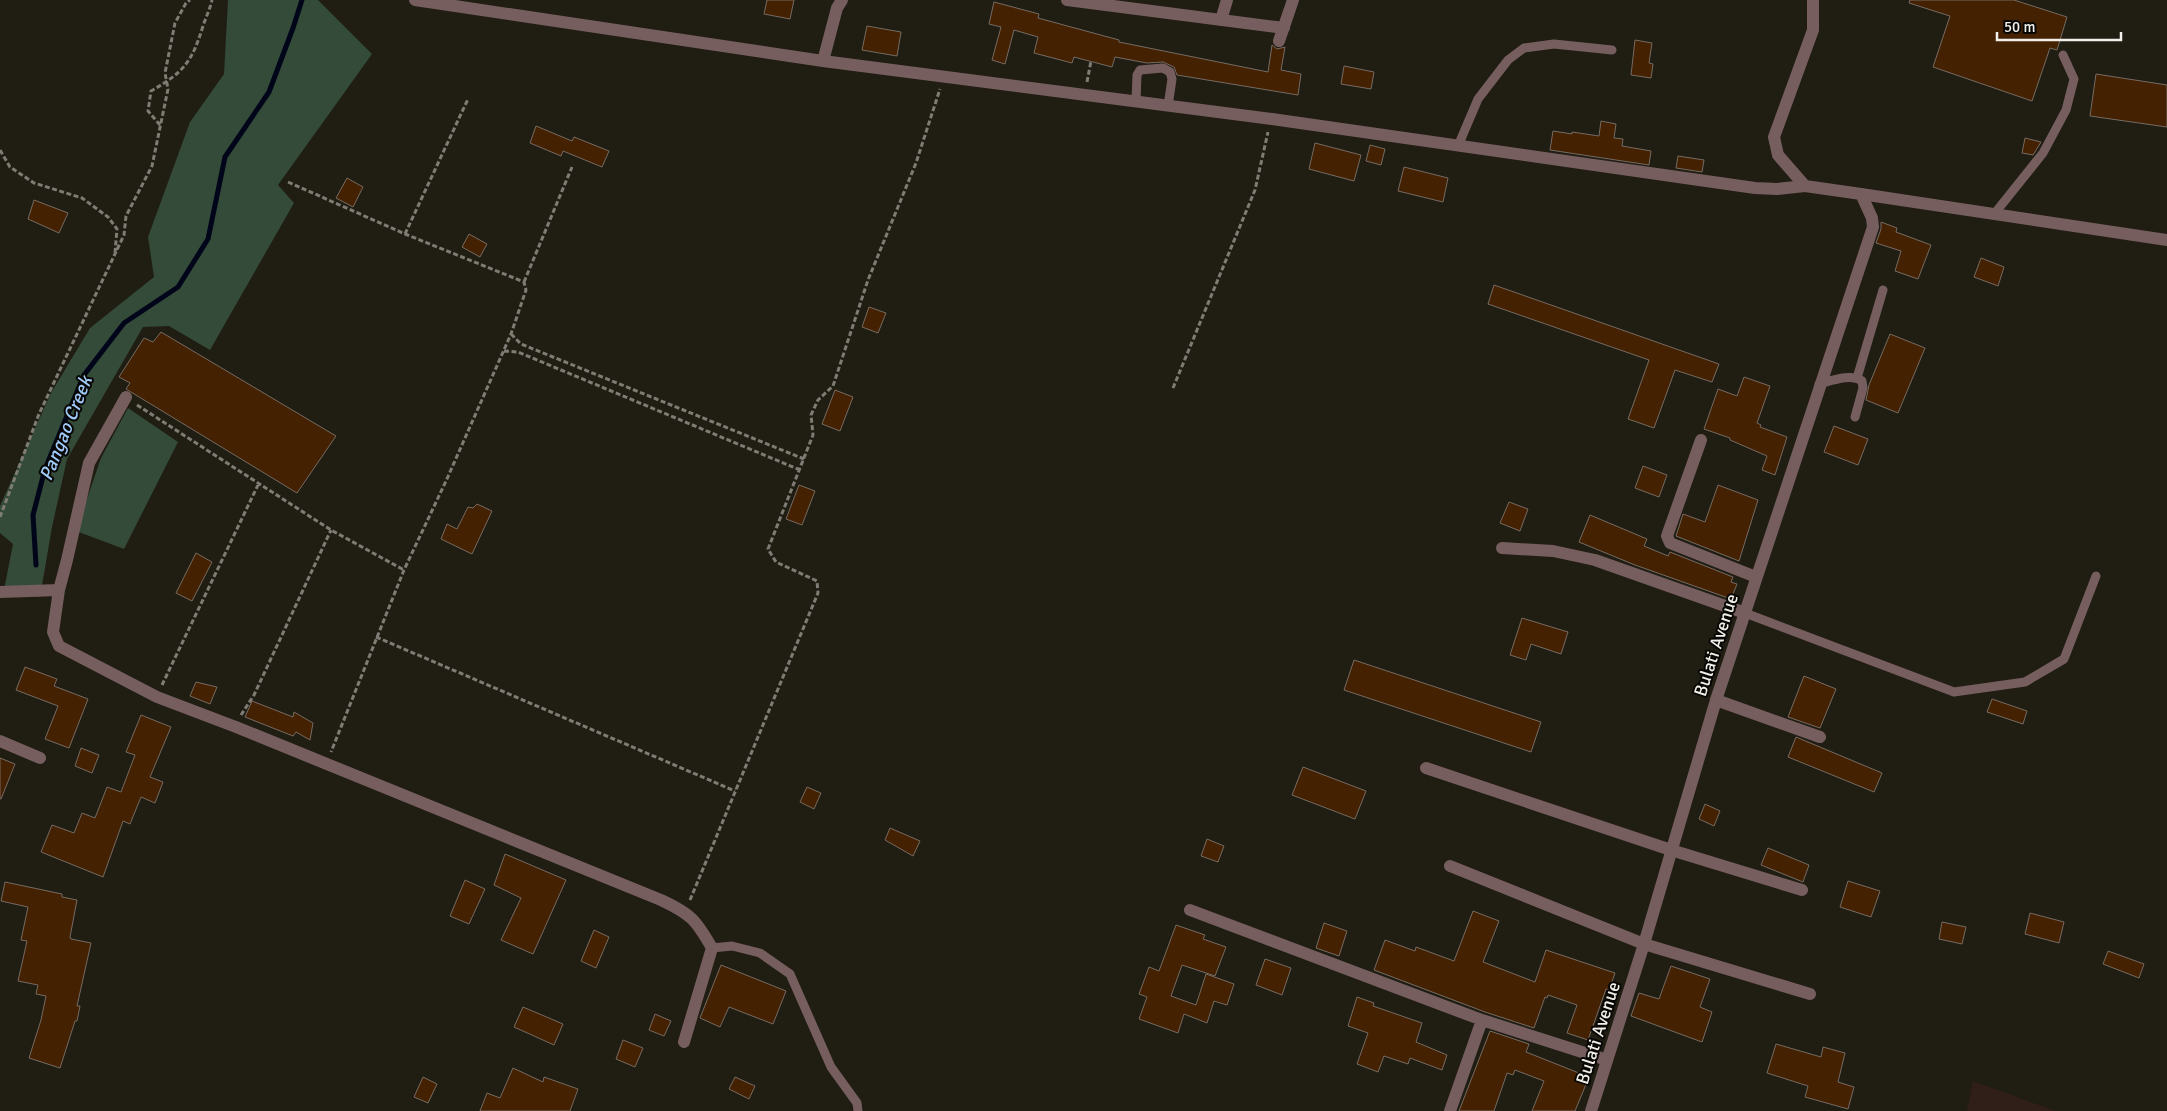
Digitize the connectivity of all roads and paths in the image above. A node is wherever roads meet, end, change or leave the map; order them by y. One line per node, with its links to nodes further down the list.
1 (190, 0): 19 (path)
2 (212, 0): 19 (path)
3 (415, 0): 16 (street)
4 (842, 0): 16 (street)
5 (1067, 0): 9 (street)
6 (1227, 0): 11 (street)
7 (1293, 0): 12 (street)
8 (1813, 0): 30 (street)
9 (1099, 2): 10 (street)
10 (1162, 6): 11 (street)
11 (1221, 20): 12 (street)
12 (1284, 28): 13 (street)
13 (1280, 41)
14 (1612, 50): 26 (lane)
15 (2063, 55): 32 (lane)
16 (823, 61): 18 (street)
17 (1092, 61): 20 (path)
18 (944, 75): 20 (street); 46 (path)
19 (167, 82): 25 (path); 25 (path)
20 (1085, 94): 22 (street)
21 (468, 99): 33 (path)
22 (1136, 101): 23 (street); 23 (lane)
23 (1168, 106): 24 (street)
24 (1272, 120): 26 (street); 42 (path)
25 (160, 126): 35 (path)
26 (1458, 146): 30 (street)
27 (0, 150): 35 (path)
28 (572, 167): 36 (path)
29 (288, 182): 33 (path)
30 (1805, 186): 31 (street)
31 (1862, 194): 32 (street); 41 (street, Bulati Avenue)
32 (1995, 213): 34 (street)
33 (405, 234): 36 (path)
34 (2167, 240)
35 (114, 256): 49 (path)
36 (524, 282): 38 (path)
37 (1883, 290): 40 (lane)
38 (511, 334): 39 (path); 46 (path)
39 (504, 351): 47 (path); 52 (path)
40 (1857, 378): 41 (lane); 44 (lane)
41 (1819, 384): 53 (street, Bulati Avenue)
42 (1172, 388)
43 (126, 398): 48 (path); 55 (street)
44 (1855, 417)
45 (1700, 440): 53 (street)
46 (804, 459): 47 (path)
47 (800, 470): 67 (path)
48 (259, 483): 50 (path); 59 (path)
49 (0, 517)
50 (331, 530): 52 (path); 61 (path)
51 (1502, 548): 57 (street)
52 (404, 570): 58 (path)
53 (1756, 576): 57 (street, Bulati Avenue)
54 (2096, 576): 57 (lane)
55 (59, 590): 56 (street); 59 (street)
56 (0, 592)
57 (1745, 613): 60 (street, Bulati Avenue)
58 (376, 637): 65 (path); 67 (path)
59 (157, 697): 61 (street)
60 (1716, 700): 62 (street); 68 (street, Bulati Avenue)
61 (236, 727): 65 (street)
62 (1820, 737)
63 (0, 741): 64 (street)
64 (40, 758)
65 (327, 764): 72 (street)
66 (1426, 768): 68 (street)
67 (735, 792): 72 (path)
68 (1671, 850): 70 (street); 73 (street, Bulati Avenue)
69 (1450, 866): 73 (street)
70 (1802, 890)
71 (1190, 910): 76 (street)
72 (685, 912): 74 (street)
73 (1644, 944): 75 (street); 78 (street, Bulati Avenue)
74 (712, 948): 77 (street); 79 (lane)
75 (1810, 994)
76 (1482, 1020): 78 (street); 80 (street)
77 (684, 1042)
78 (1607, 1060): 81 (street, Bulati Avenue)
79 (858, 1111)
80 (1450, 1111)
81 (1591, 1111)

